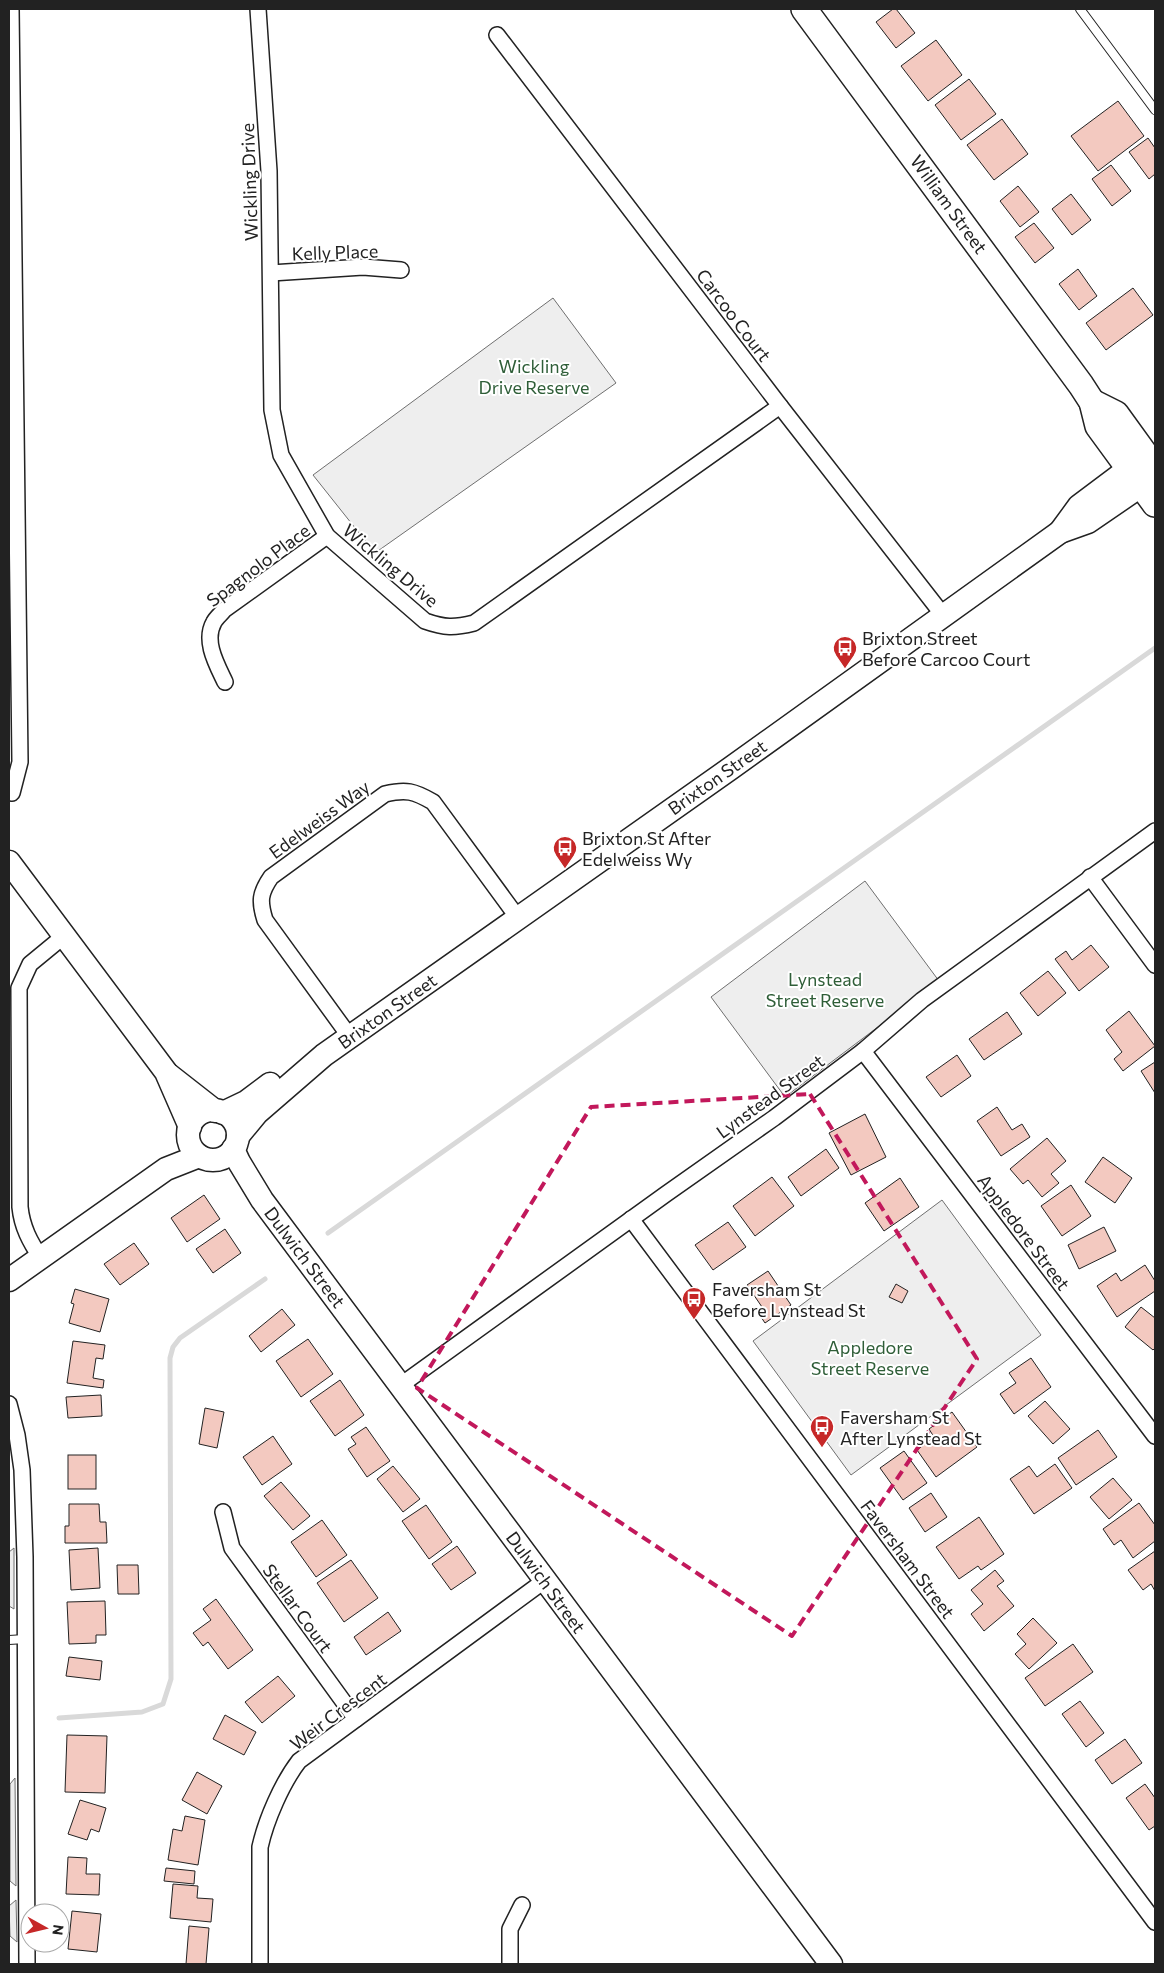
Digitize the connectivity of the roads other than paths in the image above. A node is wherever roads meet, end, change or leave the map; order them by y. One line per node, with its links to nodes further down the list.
1 (11, 9): 7 (street)
2 (258, 9): 9 (street, Wickling Drive)
3 (804, 9): 11 (main road, William Street)
4 (1080, 9): 6 (lane)
5 (496, 35): 10 (street, Carcoo Court)
6 (1155, 110)
7 (12, 194): 15 (street)
8 (401, 270): 9 (street, Kelly Place)
9 (271, 273): 12 (street, Wickling Drive)
10 (780, 406): 12 (street, Wickling Drive); 13 (street, Carcoo Court)
11 (1147, 476): 13 (main road, Brixton Street)
12 (327, 536): 14 (street, Spagnolo Place)
13 (943, 616): 19 (main road, Brixton Street)
14 (225, 682)
15 (12, 793)
16 (1155, 831): 18 (street, Lynstead Street)
17 (9, 862): 20 (main road)
18 (1090, 877): 21 (street); 23 (street, Lynstead Street)
19 (518, 918): 22 (main road, Brixton Street); 22 (street, Edelweiss Way)
20 (64, 936): 25 (main road); 31 (street)
21 (1155, 965)
22 (350, 1037): 24 (main road, Brixton Street)
23 (863, 1051): 30 (street, Lynstead Street); 35 (street, Appledore Street)
24 (324, 1055): 26 (main road, Brixton Street); 28 (main road, Brixton Street)
25 (166, 1072): 26 (main road); 27 (main road)
26 (219, 1112): 27 (main road); 28 (main road)
27 (189, 1131): 28 (main road); 29 (main road)
28 (221, 1151): 29 (main road); 33 (main road, Dulwich Street)
29 (166, 1168): 31 (main road)
30 (632, 1219): 33 (street, Lynstead Street); 42 (street, Faversham Street)
31 (41, 1258): 32 (main road)
32 (9, 1280)
33 (402, 1385): 37 (main road, Dulwich Street)
34 (9, 1404): 38 (street)
35 (1155, 1436)
36 (223, 1512): 40 (street, Stellar Court)
37 (544, 1581): 40 (street, Weir Crescent); 46 (main road, Dulwich Street)
38 (25, 1639): 39 (lane); 43 (street)
39 (9, 1640)
40 (356, 1719): 44 (street, Weir Crescent)
41 (522, 1905): 45 (street)
42 (1155, 1922)
43 (27, 1964)
44 (260, 1964)
45 (510, 1964)
46 (831, 1964)

